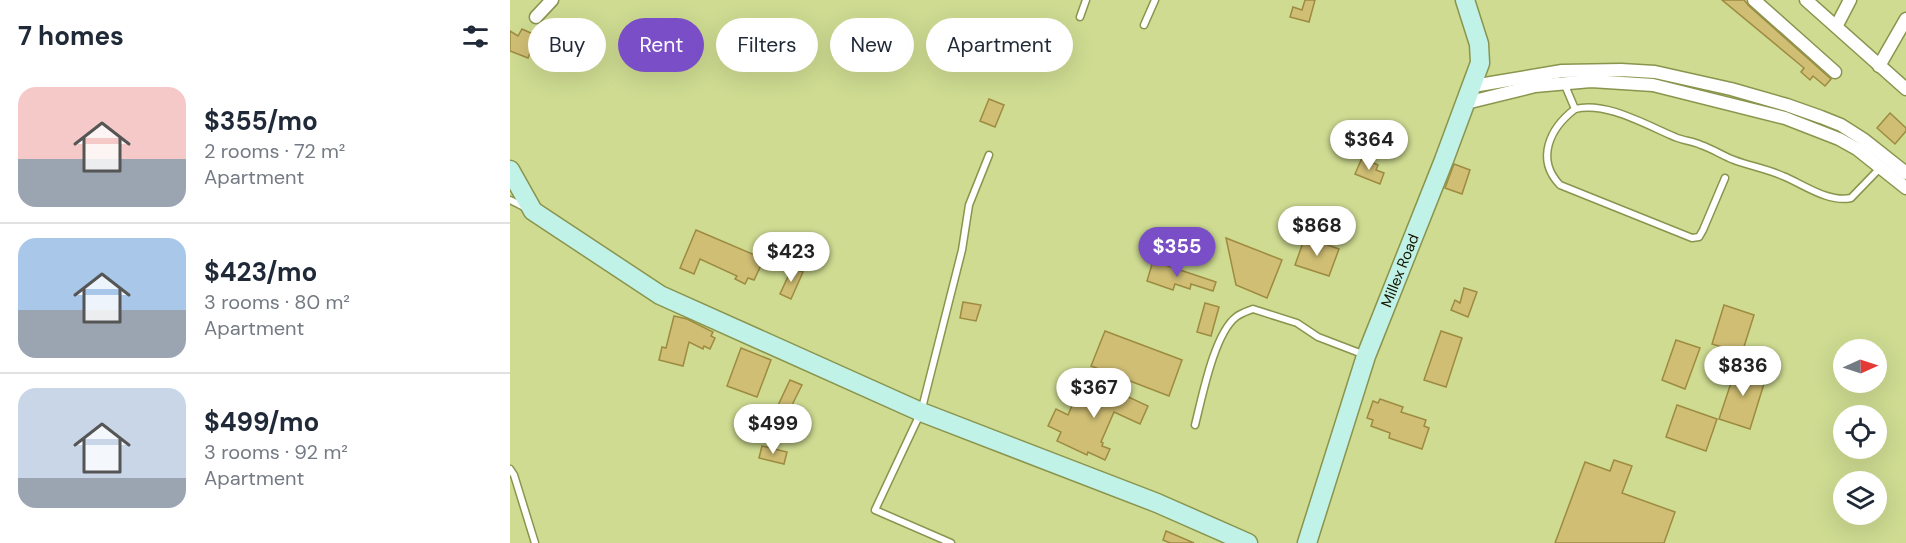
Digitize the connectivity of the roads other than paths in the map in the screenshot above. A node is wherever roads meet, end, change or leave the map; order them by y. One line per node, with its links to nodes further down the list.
1 (552, 0): 8 (street)
2 (1086, 0): 9 (lane)
3 (1155, 0): 11 (lane)
4 (1465, 0): 16 (street, Millex Road)
5 (1754, 0): 14 (street)
6 (1806, 0): 12 (street)
7 (1850, 0): 12 (street)
8 (536, 17)
9 (1080, 17)
10 (1906, 19): 13 (street)
11 (1144, 25)
12 (1837, 25): 13 (street)
13 (1880, 66): 17 (street)
14 (1834, 72)
15 (1564, 83): 18 (street); 19 (lane); 21 (street)
16 (1473, 86): 18 (street, Millex Road); 23 (street)
17 (1906, 89)
18 (1466, 103): 28 (street, Millex Road)
19 (1575, 109): 21 (lane); 24 (lane)
20 (989, 155): 29 (lane)
21 (1880, 167): 25 (street)
22 (510, 170): 27 (street)
23 (1906, 173)
24 (1725, 178)
25 (1906, 188)
26 (510, 200): 27 (lane)
27 (533, 211): 29 (street)
28 (1366, 356): 30 (lane); 35 (street, Millex Road)
29 (921, 412): 33 (lane); 34 (street)
30 (1195, 425)
31 (510, 469): 32 (lane)
32 (534, 543)
33 (951, 543)
34 (1248, 543)
35 (1307, 543)

